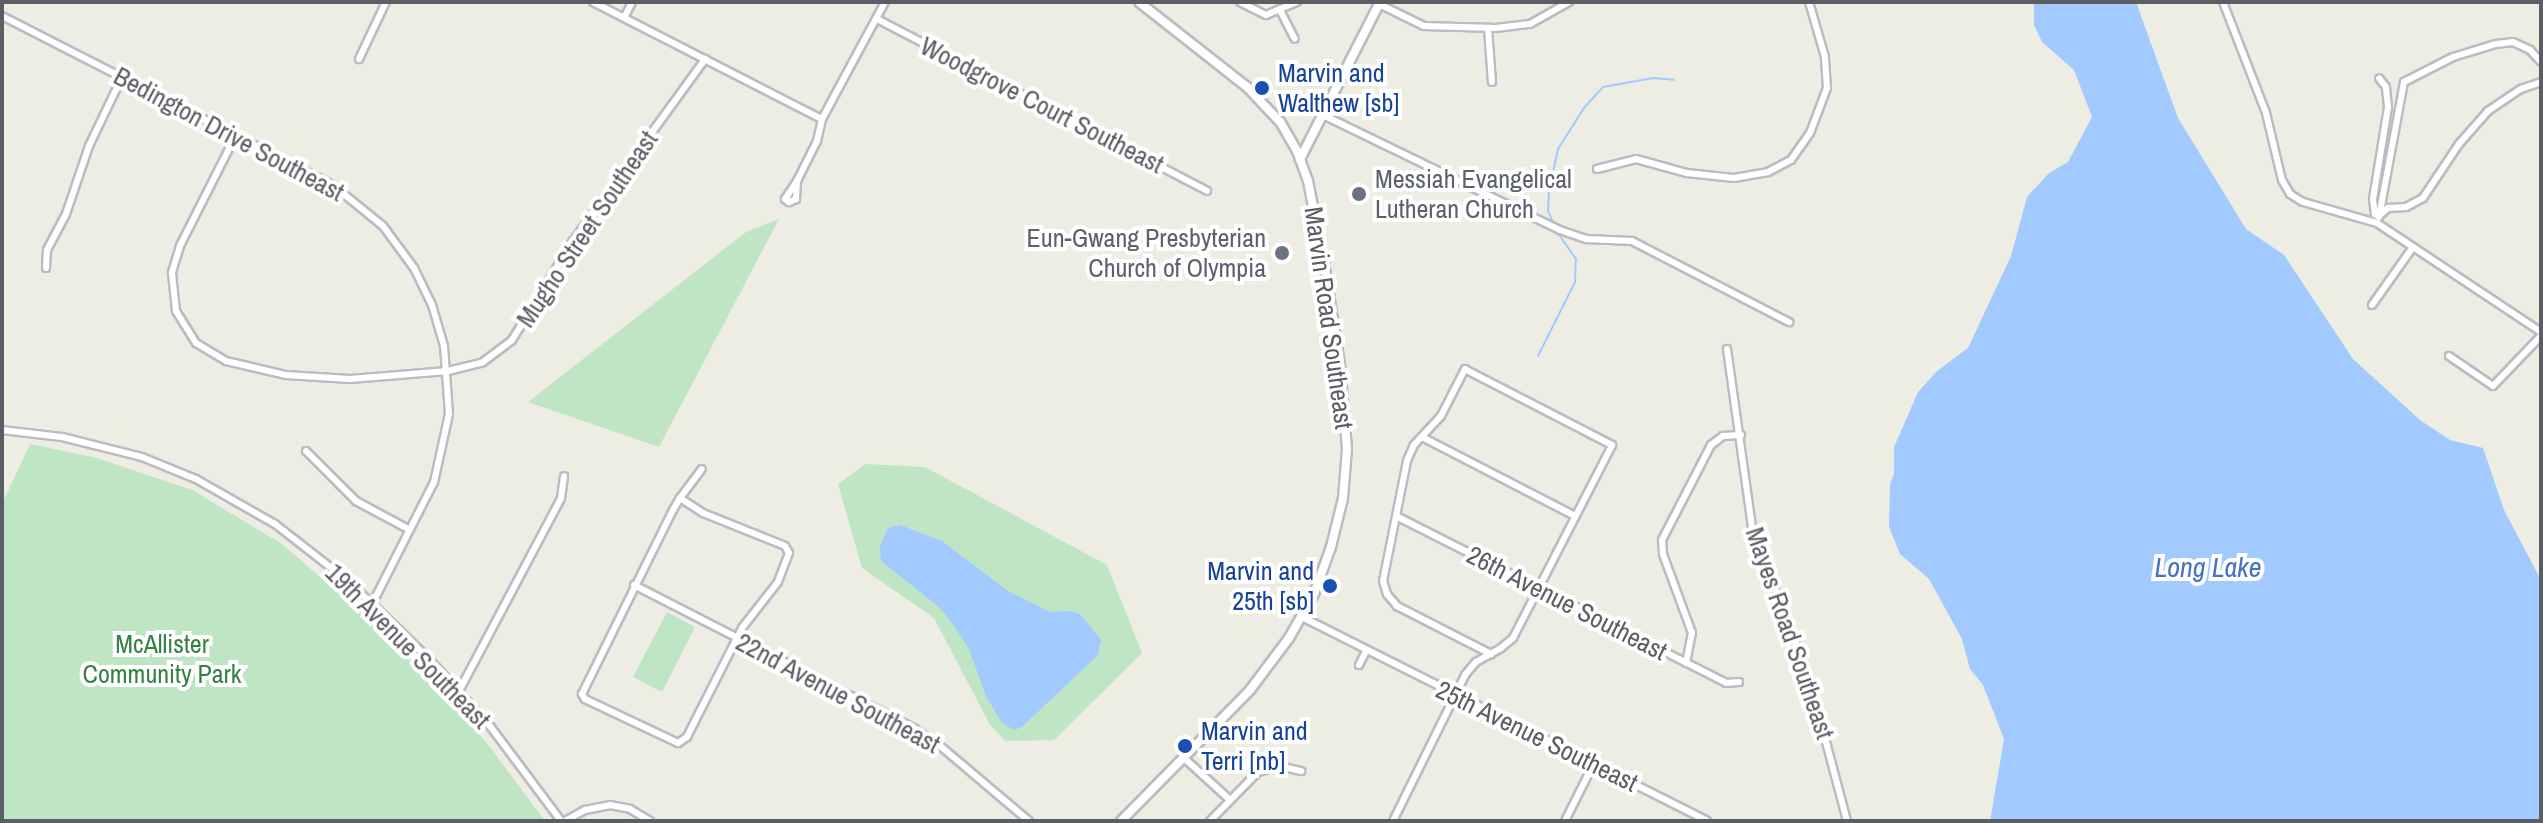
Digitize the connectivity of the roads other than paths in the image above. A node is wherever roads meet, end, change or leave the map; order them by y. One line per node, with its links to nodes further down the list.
1 (386, 2): 18 (street)
2 (593, 2): 14 (street)
3 (632, 2): 14 (street)
4 (885, 2): 15 (street)
5 (1139, 2): 28 (street, Marvin Road Southeast)
6 (1240, 2): 12 (street)
7 (1297, 2): 12 (street)
8 (1569, 2): 16 (street)
9 (1809, 2): 29 (street)
10 (2223, 2): 32 (street)
11 (1379, 3): 16 (street); 25 (street)
12 (1281, 12): 17 (street)
13 (2, 16): 21 (street, Bedington Drive Southeast)
14 (624, 18): 19 (street)
15 (877, 19): 26 (street); 31 (street, Woodgrove Court Southeast)
16 (1488, 28): 23 (street)
17 (1295, 39)
18 (359, 59)
19 (705, 59): 26 (street); 40 (street, Mugho Street Southeast)
20 (2541, 62): 32 (street)
21 (122, 77): 27 (street, Bedington Drive Southeast); 34 (street)
22 (2379, 78): 32 (street)
23 (1492, 82)
24 (2541, 82): 32 (street)
25 (1323, 115): 28 (street); 36 (street)
26 (822, 119): 30 (street)
27 (236, 135): 40 (street, Bedington Drive Southeast); 40 (street, Mugho Street Southeast)
28 (1300, 159): 54 (street, Marvin Road Southeast)
29 (1597, 169)
30 (797, 181)
31 (1207, 191)
32 (2378, 220): 33 (street)
33 (2413, 247): 35 (street); 37 (street)
34 (46, 268)
35 (2372, 305)
36 (1789, 322)
37 (2541, 334): 39 (street)
38 (1727, 349): 42 (street, Mayes Road Southeast)
39 (2449, 356)
40 (448, 371): 50 (street, Bedington Drive Southeast)
41 (2, 430): 53 (street, 19th Avenue Southeast)
42 (1741, 435): 58 (street); 75 (street, Mayes Road Southeast)
43 (1422, 437): 48 (street); 49 (street); 49 (street)
44 (306, 451): 50 (street)
45 (702, 469): 47 (street)
46 (564, 476): 61 (street)
47 (680, 498): 51 (street); 55 (street)
48 (1396, 516): 52 (street, 26th Avenue Southeast); 57 (street)
49 (1575, 516): 52 (street)
50 (410, 530): 53 (street, Bedington Drive Southeast)
51 (634, 585): 55 (street, 22nd Avenue Southeast); 55 (street)
52 (1538, 588): 57 (street); 58 (street, 26th Avenue Southeast)
53 (372, 604): 61 (street, 19th Avenue Southeast)
54 (1302, 617): 56 (street, 25th Avenue Southeast); 63 (street, Marvin Road Southeast)
55 (737, 638): 69 (street, 22nd Avenue Southeast)
56 (1366, 651): 59 (street); 62 (street, 25th Avenue Southeast)
57 (1491, 654): 62 (street)
58 (1686, 663): 60 (street, 26th Avenue Southeast)
59 (1359, 665)
60 (1739, 682)
61 (459, 691): 67 (street, 19th Avenue Southeast)
62 (1454, 696): 64 (street, 25th Avenue Southeast); 72 (street)
63 (1184, 758): 66 (street); 70 (street, Marvin Road Southeast)
64 (1593, 765): 73 (street); 74 (street, 25th Avenue Southeast)
65 (1301, 771): 66 (street)
66 (1230, 800): 71 (street)
67 (563, 821): 68 (street)
68 (650, 821)
69 (1029, 821)
70 (1121, 821)
71 (1210, 821)
72 (1393, 821)
73 (1565, 821)
74 (1707, 821)
75 (1847, 821)

